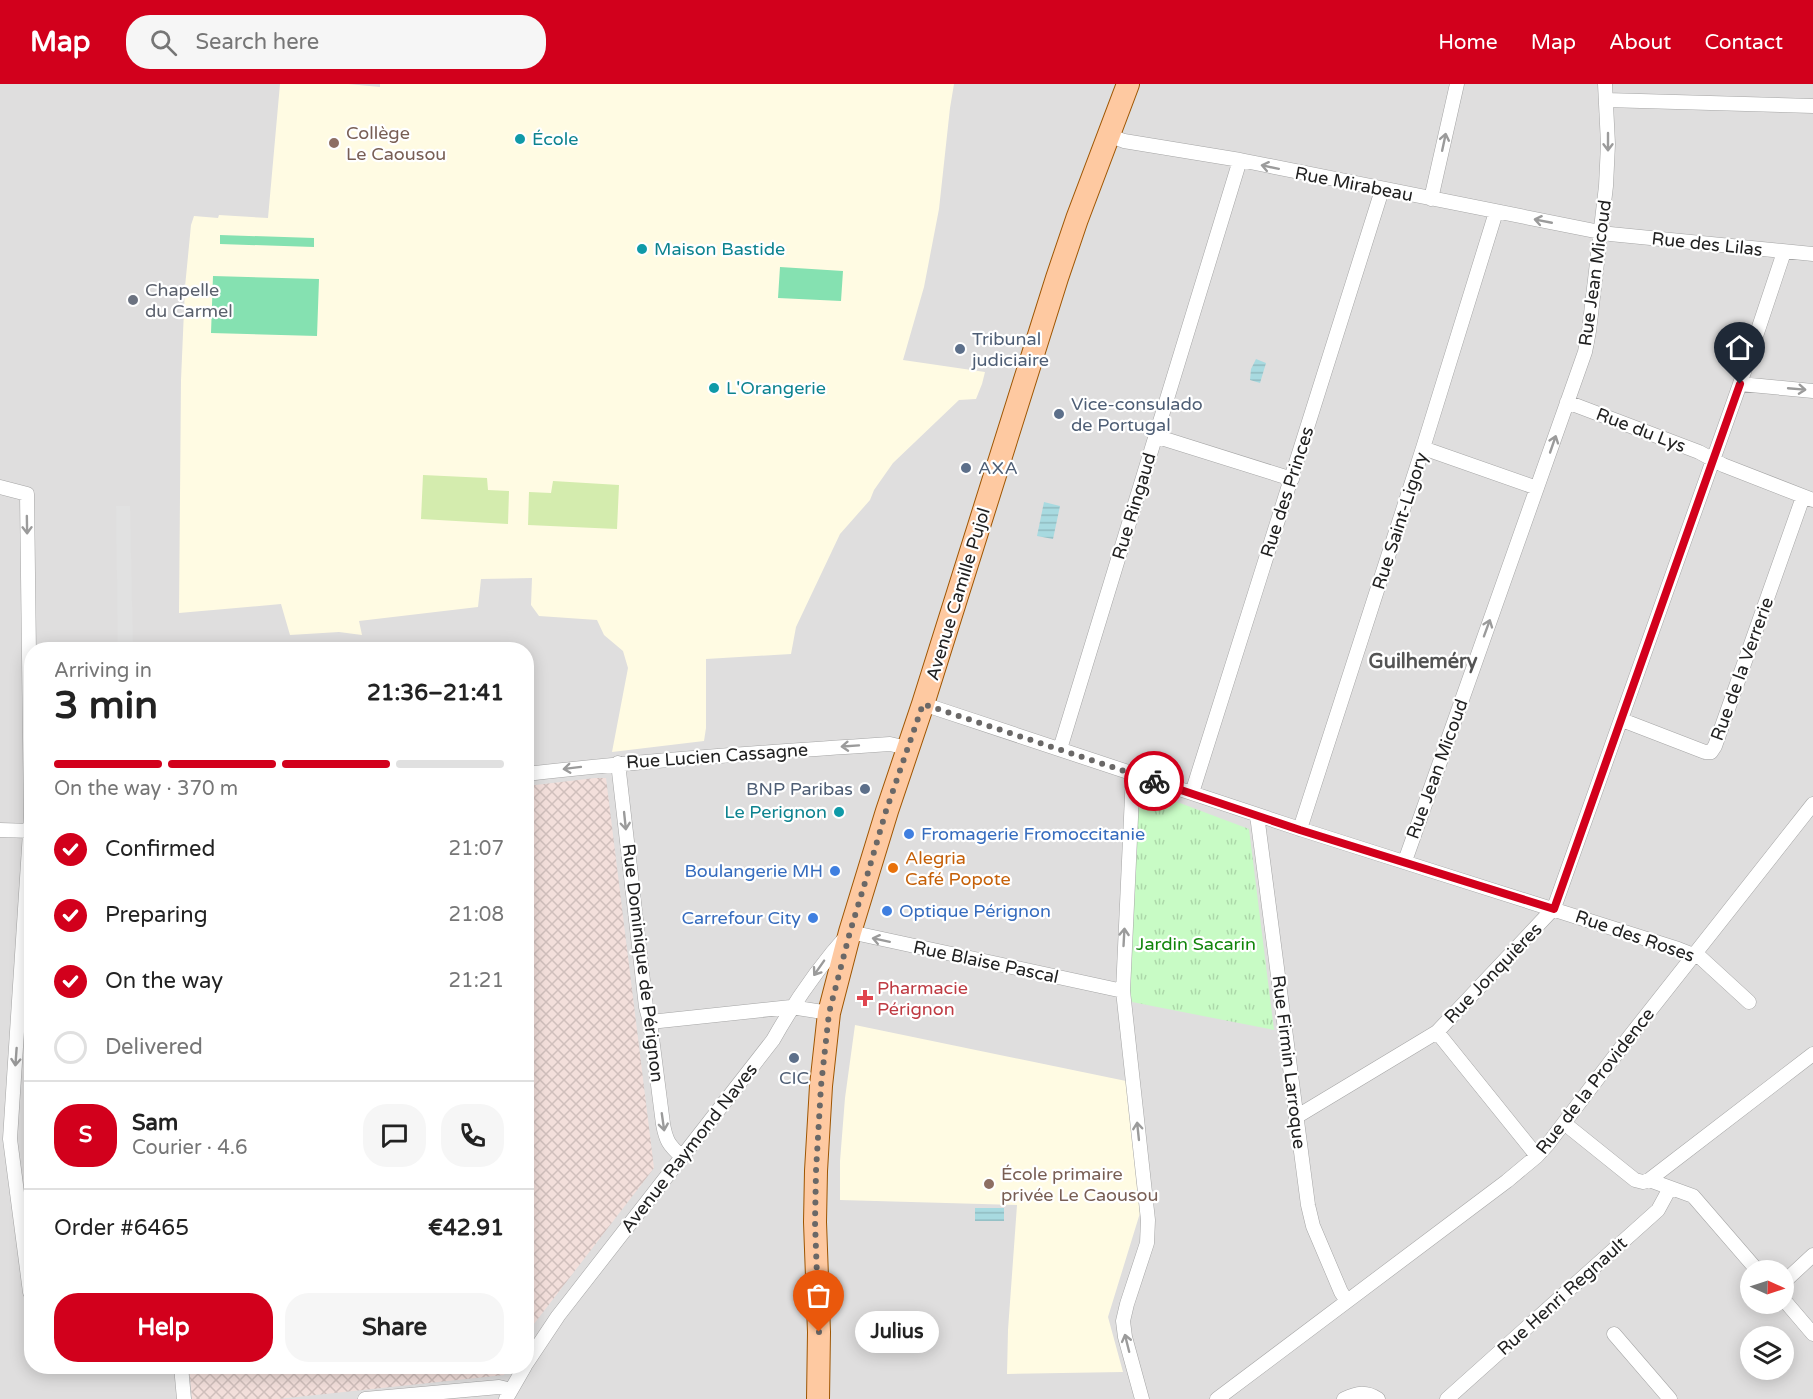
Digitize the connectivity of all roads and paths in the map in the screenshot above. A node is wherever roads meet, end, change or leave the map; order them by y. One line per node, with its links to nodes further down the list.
1 (1128, 84): 6 (main road, Avenue Camille Pujol)
2 (1456, 84): 9 (street, one-way to 2)
3 (1605, 84): 4 (street, Rue Jean Micoud)
4 (1606, 100): 5 (street); 11 (street, Rue Jean Micoud, one-way to 11)
5 (1813, 106)
6 (1108, 135): 7 (street, Rue Mirabeau); 25 (main road, Avenue Camille Pujol)
7 (1240, 160): 8 (street, Rue Mirabeau, one-way to 7); 17 (street, Rue Ringaud)
8 (1382, 190): 9 (street, Rue Mirabeau); 20 (street, Rue des Princes)
9 (1431, 199): 10 (street, Rue Mirabeau)
10 (1496, 212): 11 (street, Rue Mirabeau, one-way to 10); 18 (street, Rue Saint-Ligory)
11 (1601, 233): 12 (street, Rue des Lilas); 16 (street, Rue Jean Micoud)
12 (1784, 252): 13 (street, Rue des Lilas); 14 (street, Rue Jonquières)
13 (1813, 254)
14 (1740, 384): 15 (street, one-way to 15); 19 (street, Rue Jonquières)
15 (1813, 391)
16 (1567, 402): 19 (street, Rue du Lys); 22 (street, Rue Jean Micoud, one-way to 16)
17 (1155, 436): 20 (street); 28 (street, Rue Ringaud)
18 (1423, 448): 22 (street); 36 (street, Rue Saint-Ligory)
19 (1712, 460): 23 (street, Rue du Lys); 26 (street, Rue Jonquières)
20 (1292, 479): 32 (street, Rue des Princes)
21 (0, 487): 24 (street, one-way to 24)
22 (1537, 488): 38 (street, Rue Jean Micoud, one-way to 22)
23 (1808, 499): 26 (street, Rue de la Verrerie)
24 (29, 642)
25 (923, 704): 27 (main road, Avenue Camille Pujol); 28 (street, Rue Jean Micoud)
26 (1622, 720): 39 (street, Rue Jonquières)
27 (908, 748): 29 (street, Rue Lucien Cassagne, one-way to 29); 41 (main road, Avenue Camille Pujol)
28 (1060, 749): 31 (street, Rue Jean Micoud)
29 (618, 763): 30 (street, Rue Lucien Cassagne, one-way to 30); 47 (street, Rue Dominique de Pérignon, one-way to 47)
30 (534, 773)
31 (1133, 774): 32 (street, Rue Jean Micoud); 43 (street, one-way to 31)
32 (1192, 793): 34 (street, Rue Jean Micoud)
33 (1813, 804): 42 (street, Rue de la Providence)
34 (1257, 815): 36 (street, Rue Jean Micoud); 50 (street, Rue Firmin Larroque)
35 (0, 830): 37 (street)
36 (1300, 830): 38 (street, Rue Jean Micoud)
37 (24, 831)
38 (1405, 861): 39 (street, Rue des Roses)
39 (1554, 909): 42 (street, Rue des Roses); 48 (street, Rue Jonquières)
40 (24, 923): 56 (street, one-way to 56)
41 (850, 932): 43 (street, Rue Blaise Pascal, one-way to 41); 45 (street, Avenue Raymond Naves, one-way to 45); 46 (main road, Avenue Camille Pujol)
42 (1694, 955): 44 (street, Rue des Roses); 51 (street, Rue de la Providence)
43 (1123, 991): 71 (street, one-way to 43)
44 (1749, 1002)
45 (791, 1007): 46 (street); 47 (street); 52 (street, Avenue Raymond Naves)
46 (829, 1013): 70 (main road, Avenue Camille Pujol)
47 (650, 1023): 52 (street, Rue Dominique de Pérignon, one-way to 52)
48 (1437, 1032): 50 (street, Rue Jonquières); 53 (street)
49 (1813, 1054): 54 (street)
50 (1296, 1117): 60 (street, Rue Firmin Larroque)
51 (1564, 1123): 53 (street, Rue de la Providence); 54 (street)
52 (681, 1156): 64 (street, Avenue Raymond Naves)
53 (1537, 1156): 60 (street, Rue de la Providence)
54 (1649, 1180): 55 (street)
55 (1670, 1188): 58 (street); 75 (street, Rue Henri Regnault)
56 (24, 1246)
57 (1813, 1255): 59 (street)
58 (1748, 1260)
59 (1794, 1273)
60 (1347, 1301): 72 (street, Rue de la Providence)
61 (1794, 1312): 63 (street)
62 (1614, 1334): 76 (street)
63 (1813, 1334)
64 (534, 1353)
65 (181, 1374): 68 (street)
66 (521, 1374): 67 (street, Avenue Raymond Naves)
67 (509, 1394): 69 (street)
68 (184, 1399)
69 (365, 1399)
70 (818, 1399)
71 (1142, 1399)
72 (1217, 1399)
73 (1344, 1399): 74 (street)
74 (1378, 1399)
75 (1447, 1399)
76 (1670, 1399)

